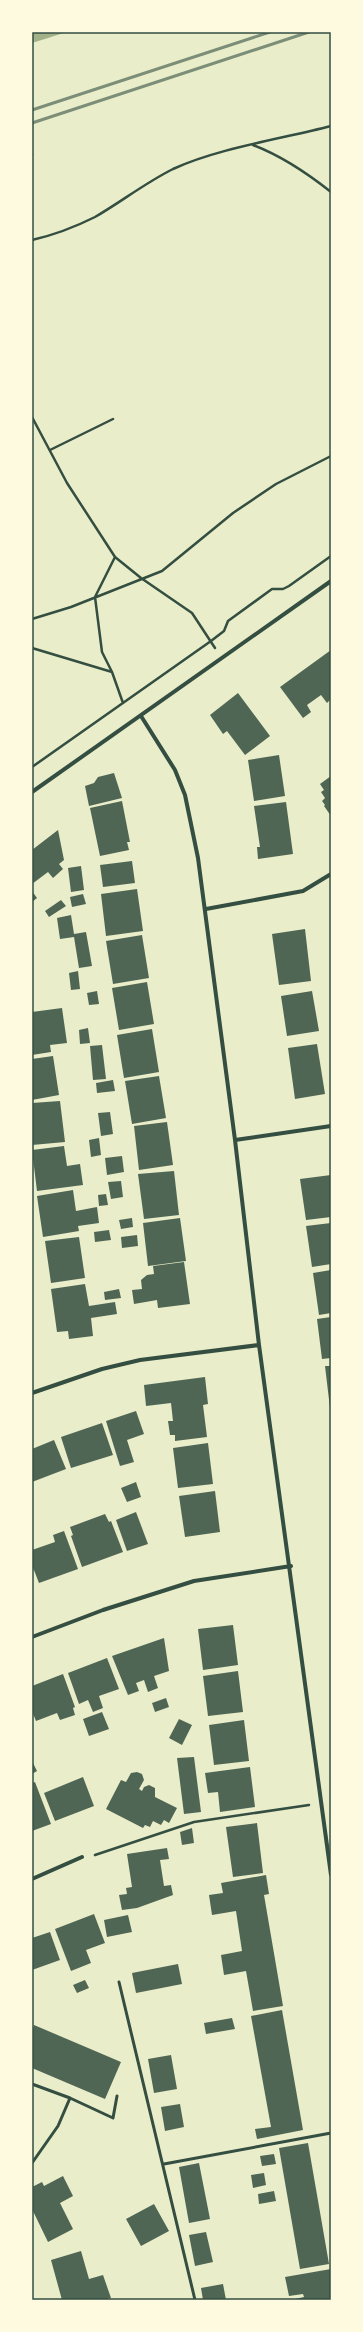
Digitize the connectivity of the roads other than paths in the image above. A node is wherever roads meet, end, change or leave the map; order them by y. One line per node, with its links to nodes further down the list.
1 (331, 581): 2 (street)
2 (140, 716): 3 (street); 5 (street)
3 (32, 792)
4 (331, 874): 5 (street)
5 (206, 909): 7 (street)
6 (331, 1126): 7 (street)
7 (235, 1140): 8 (street)
8 (259, 1345): 9 (street); 10 (street)
9 (32, 1393)
10 (291, 1566): 11 (street); 13 (street)
11 (32, 1637)
12 (82, 1857): 14 (street)
13 (331, 1875)
14 (32, 1879)
15 (119, 1982): 21 (lane)
16 (32, 2084): 18 (lane)
17 (117, 2096): 18 (lane)
18 (70, 2098): 20 (lane)
19 (331, 2133): 21 (lane)
20 (32, 2163)
21 (164, 2164): 22 (lane)
22 (195, 2300)

